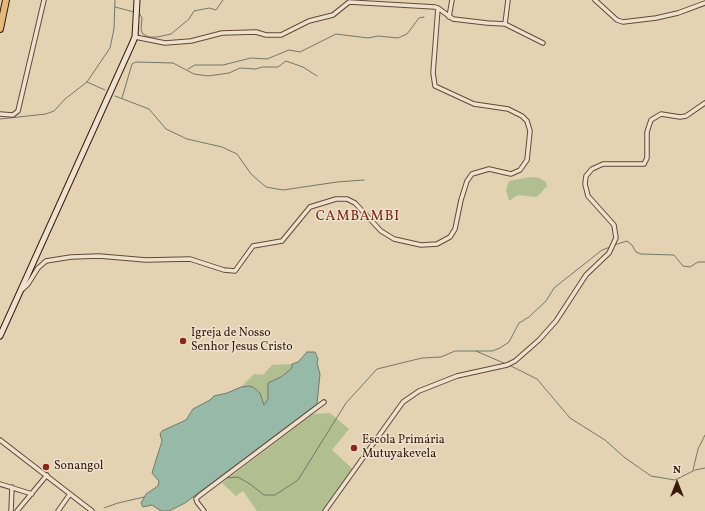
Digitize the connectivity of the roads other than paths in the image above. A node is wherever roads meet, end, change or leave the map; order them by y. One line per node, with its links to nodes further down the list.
1 (2, 0): 10 (highway)
2 (6, 0): 13 (highway)
3 (44, 0): 17 (street)
4 (137, 0): 14 (street)
5 (452, 0): 11 (street)
6 (508, 0): 12 (street)
7 (595, 0): 8 (street)
8 (705, 3)
9 (438, 8): 11 (street); 14 (street); 18 (street)
10 (0, 10)
11 (449, 17): 12 (street)
12 (505, 24): 15 (street)
13 (0, 29)
14 (135, 36): 18 (street)
15 (543, 42)
16 (705, 103): 32 (street)
17 (0, 114)
18 (22, 289): 19 (street)
19 (0, 336)
20 (324, 402): 31 (street)
21 (0, 440): 22 (street)
22 (47, 475): 25 (street); 26 (street)
23 (0, 484): 24 (street)
24 (12, 487): 25 (street); 27 (street)
25 (32, 494): 28 (street)
26 (70, 494): 29 (street); 30 (street)
27 (12, 511)
28 (17, 511)
29 (58, 511)
30 (92, 511)
31 (204, 511)
32 (326, 511)

